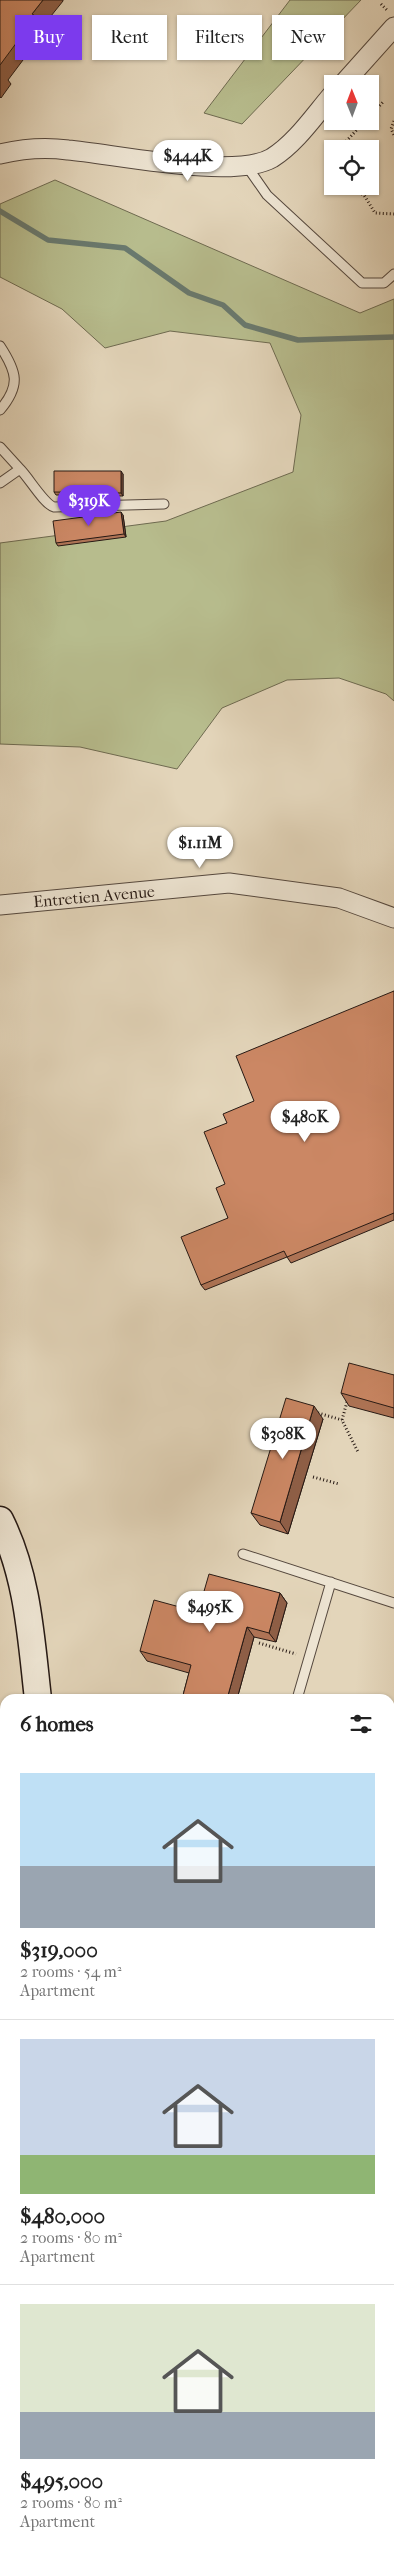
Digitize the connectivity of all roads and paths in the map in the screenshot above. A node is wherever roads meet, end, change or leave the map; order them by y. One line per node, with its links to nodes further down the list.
1 (380, 4): 2 (path)
2 (392, 20): 3 (street)
3 (350, 75)
4 (383, 102): 6 (path)
5 (324, 104): 12 (street)
6 (379, 106)
7 (394, 121): 9 (path)
8 (357, 130): 10 (path)
9 (394, 136)
10 (347, 140)
11 (0, 154): 12 (street)
12 (246, 165): 15 (lane)
13 (364, 195): 14 (path)
14 (394, 214)
15 (394, 274)
16 (0, 346): 17 (lane)
17 (0, 410)
18 (0, 447): 19 (lane)
19 (20, 469): 20 (lane); 21 (lane)
20 (0, 483)
21 (164, 504)
22 (0, 905): 23 (street, Entretien Avenue)
23 (394, 918)
24 (347, 1402): 26 (path)
25 (310, 1412): 26 (path)
26 (342, 1420): 27 (path)
27 (358, 1452)
28 (313, 1477): 29 (path)
29 (339, 1484)
30 (0, 1520): 36 (street)
31 (243, 1554): 32 (lane)
32 (331, 1582): 33 (lane); 35 (lane)
33 (394, 1603)
34 (259, 1643): 35 (path)
35 (309, 1658): 37 (lane)
36 (37, 1694)
37 (299, 1694)

